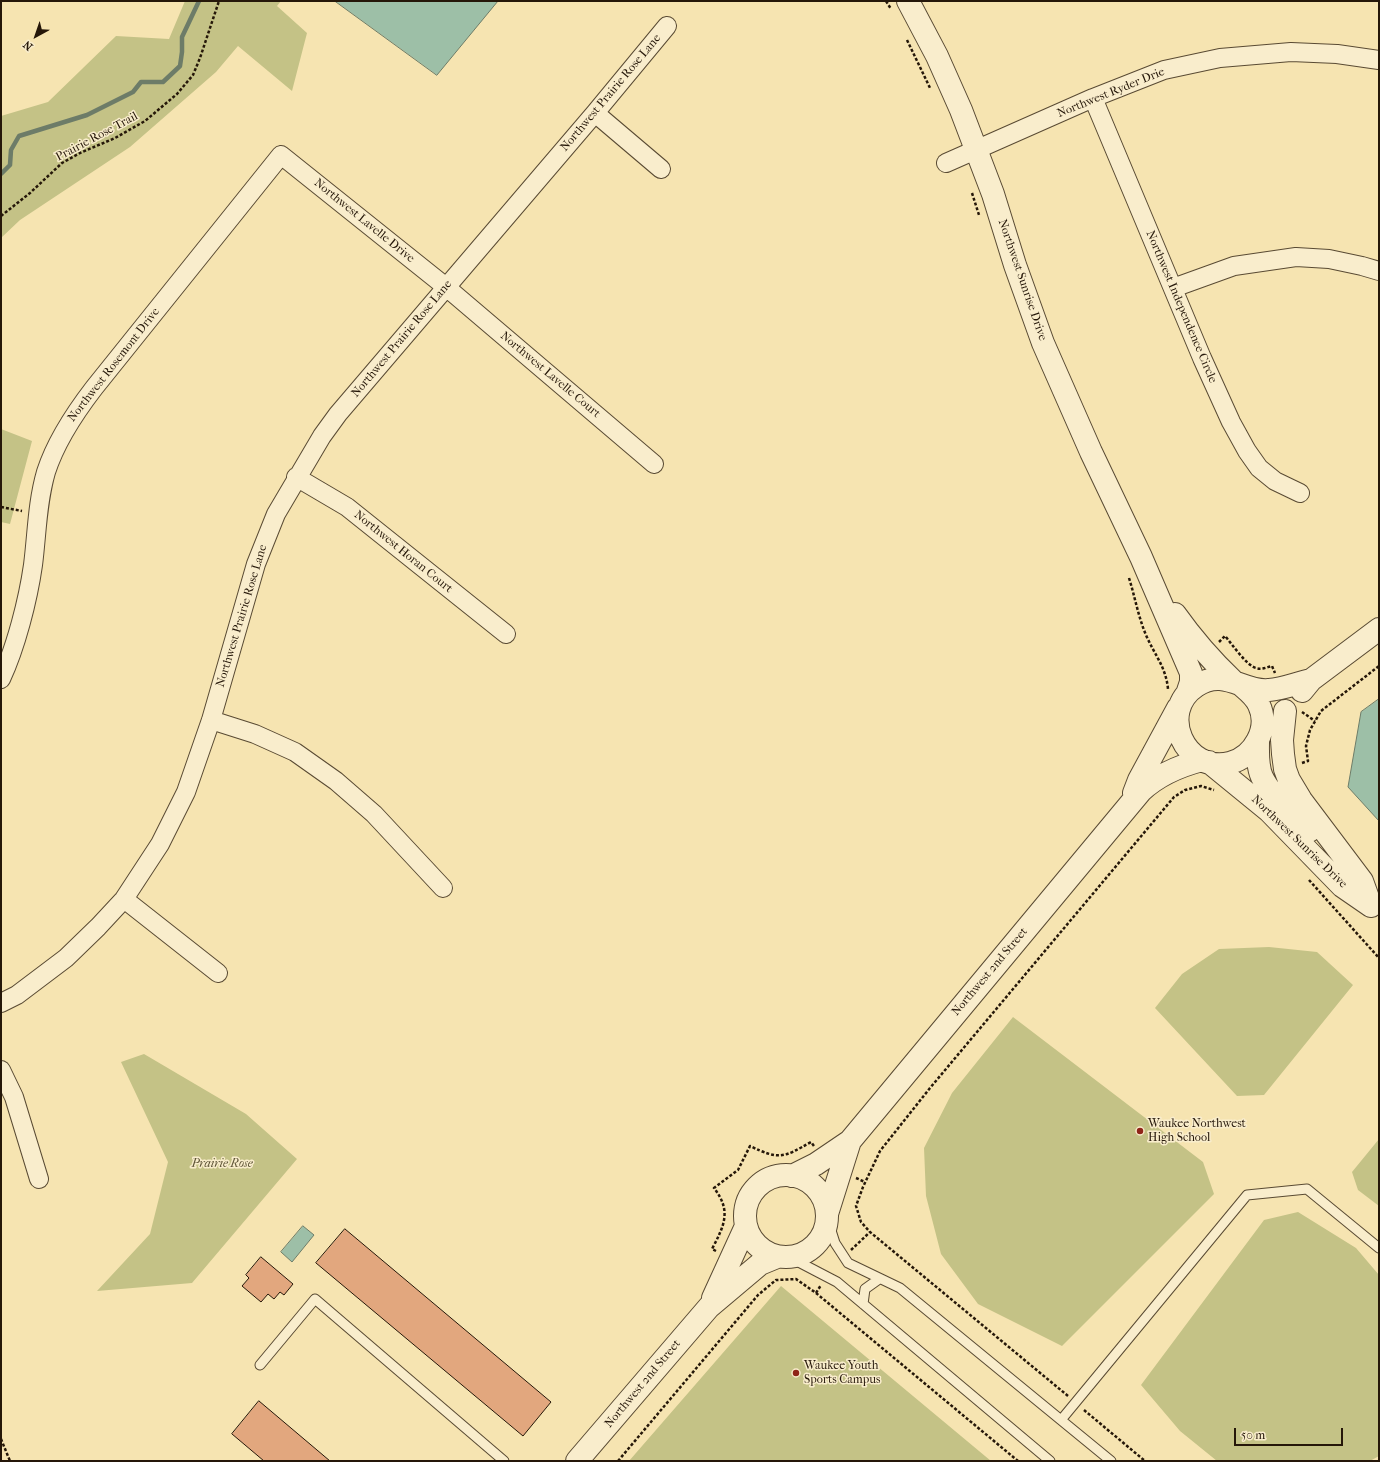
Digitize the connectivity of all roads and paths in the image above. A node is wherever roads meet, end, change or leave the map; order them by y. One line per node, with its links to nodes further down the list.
1 (219, 1): 11 (path, Prairie Rose Trail)
2 (908, 1): 7 (street, Northwest Sunrise Drive)
3 (667, 26): 6 (street, Northwest Prairie Rose Lane)
4 (1379, 60): 5 (street, Northwest Ryder Drie)
5 (1093, 98): 7 (street, Northwest Ryder Drie); 14 (street, Northwest Independence Circle)
6 (596, 113): 10 (street); 13 (street, Northwest Prairie Rose Lane)
7 (976, 150): 9 (street, Northwest Ryder Drie); 20 (street, Northwest Sunrise Drive)
8 (281, 155): 13 (street, Northwest Lavelle Drive); 19 (street, Northwest Rosemont Drive)
9 (946, 163)
10 (661, 169)
11 (1, 216)
12 (1379, 271): 14 (street)
13 (446, 287): 15 (street, Northwest Lavelle Court); 16 (street, Northwest Prairie Rose Lane)
14 (1173, 288): 17 (street, Northwest Independence Circle)
15 (654, 464)
16 (296, 477): 22 (street, Northwest Horan Court); 31 (street, Northwest Prairie Rose Lane)
17 (1300, 493)
18 (1, 507): 19 (path)
19 (37, 513): 26 (street, Northwest Rosemont Drive)
20 (1141, 557): 28 (street, Northwest Sunrise Drive); 29 (street, Northwest Sunrise Drive)
21 (1379, 629): 27 (street)
22 (506, 634)
23 (1225, 636): 24 (path)
24 (1272, 666)
25 (1379, 666): 33 (path)
26 (1, 679)
27 (1311, 680): 28 (street); 30 (street)
28 (1237, 683): 29 (street); 32 (street)
29 (1185, 697): 34 (street); 36 (street, Northwest 2nd Street)
30 (1285, 711): 32 (street); 40 (street)
31 (210, 720): 38 (street); 39 (street, Northwest Prairie Rose Lane)
32 (1259, 738): 34 (street); 40 (street, Northwest Sunrise Drive)
33 (1308, 760)
34 (1205, 761): 36 (street, Northwest 2nd Street); 40 (street, Northwest Sunrise Drive)
35 (1219, 792): 58 (path)
36 (1130, 803): 45 (street, Northwest 2nd Street)
37 (1304, 875): 41 (path)
38 (443, 888)
39 (124, 899): 42 (street); 43 (street, Northwest Prairie Rose Lane)
40 (1375, 910)
41 (1379, 958)
42 (218, 973)
43 (1, 1003)
44 (1, 1070): 48 (street)
45 (850, 1141): 47 (street, Northwest 2nd Street); 49 (street, Northwest 2nd Street)
46 (811, 1142): 52 (path)
47 (792, 1176): 49 (street, Northwest 2nd Street); 50 (street, Northwest 2nd Street)
48 (39, 1179)
49 (828, 1217): 53 (street, Northwest 2nd Street); 54 (lane)
50 (746, 1226): 53 (street, Northwest 2nd Street); 56 (street, Northwest 2nd Street)
51 (1379, 1248): 58 (lane)
52 (712, 1249)
53 (784, 1257): 55 (lane); 56 (street, Northwest 2nd Street)
54 (879, 1279): 55 (lane); 59 (lane)
55 (863, 1304): 66 (lane)
56 (709, 1307): 63 (street, Northwest 2nd Street)
57 (260, 1365): 62 (lane)
58 (1075, 1402): 59 (lane); 68 (path)
59 (1061, 1420): 67 (lane)
60 (1, 1439): 61 (path)
61 (10, 1461)
62 (504, 1461)
63 (577, 1461)
64 (618, 1461): 65 (path)
65 (1018, 1461)
66 (1050, 1461)
67 (1111, 1461)
68 (1145, 1461)

